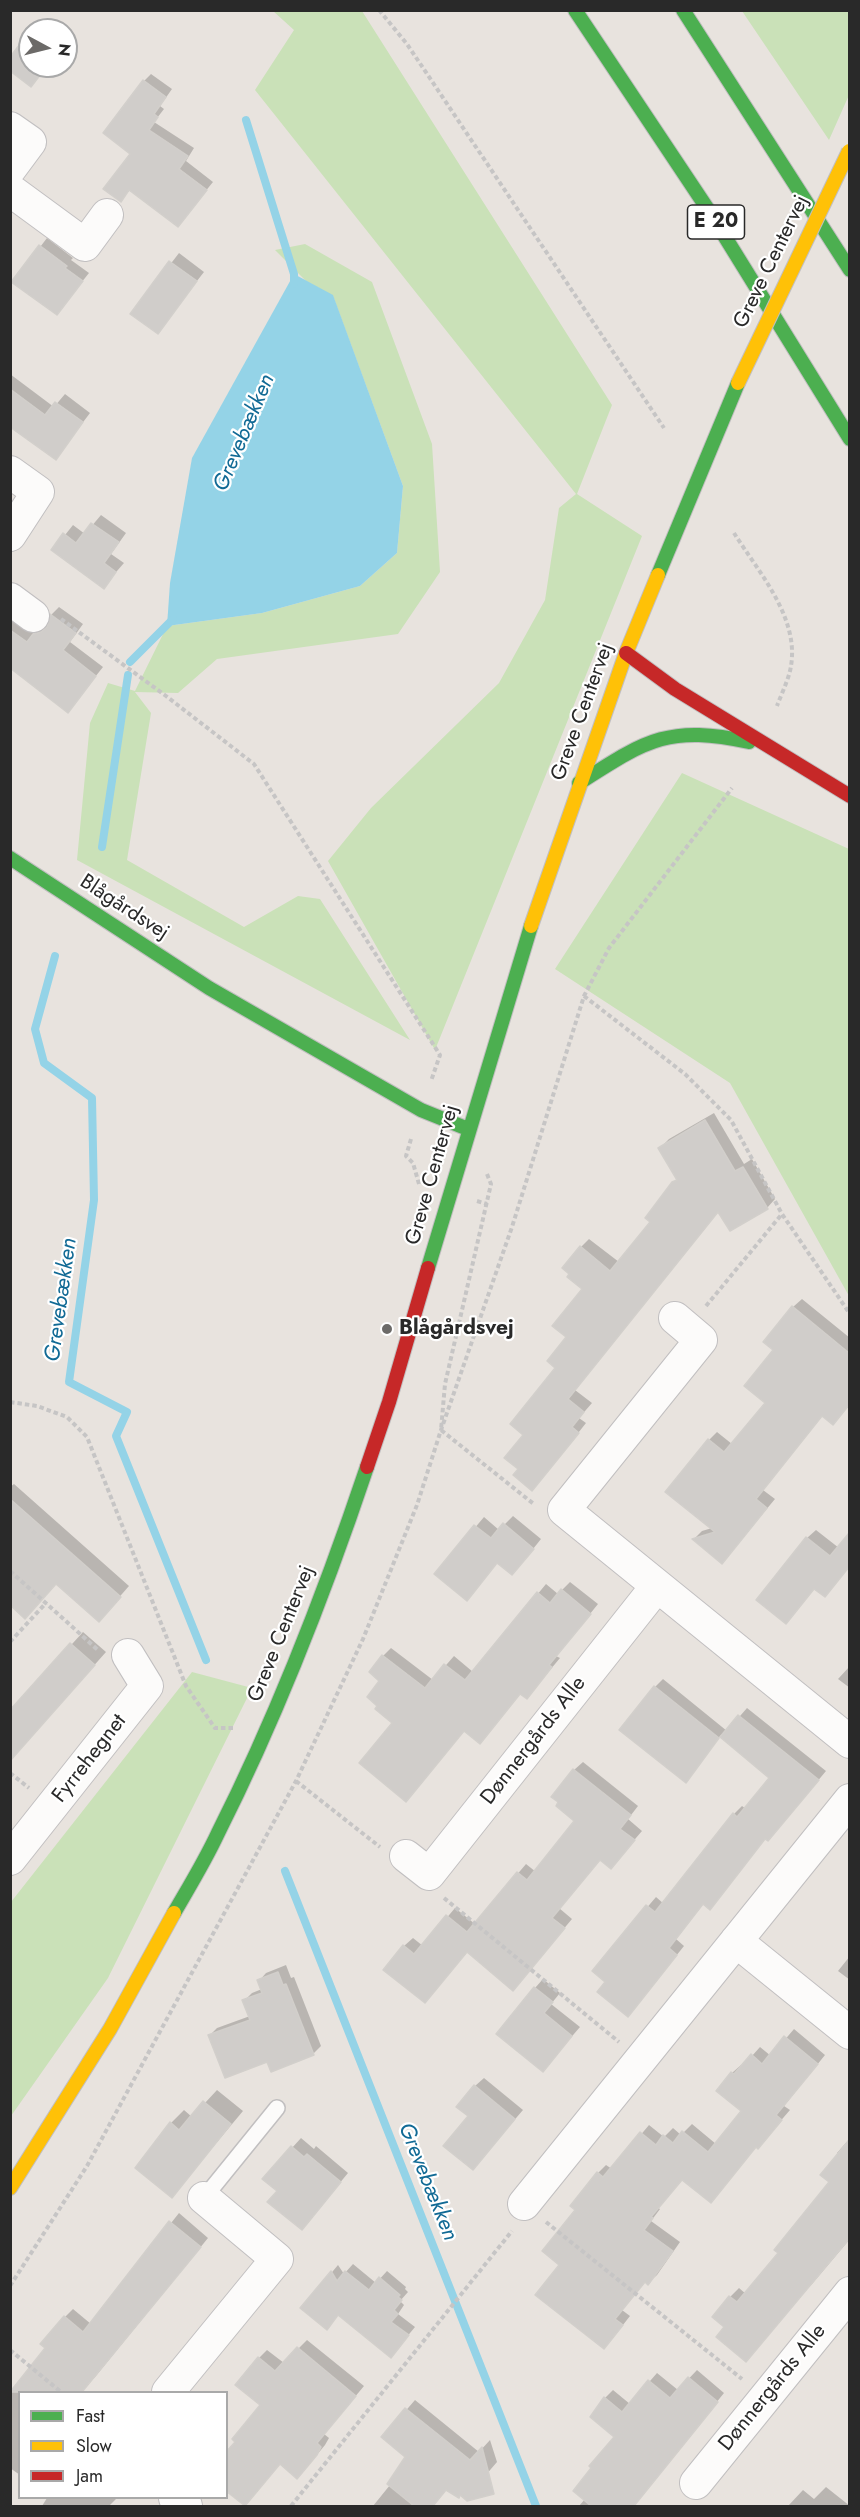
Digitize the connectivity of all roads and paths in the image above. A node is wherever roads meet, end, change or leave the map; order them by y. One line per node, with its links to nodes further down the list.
1 (380, 10): 10 (path)
2 (575, 10): 11 (main road, E 20)
3 (682, 10): 9 (main road)
4 (10, 128): 6 (street)
5 (849, 151): 16 (main road, Greve Centervej, bridge)
6 (10, 169)
7 (10, 190): 8 (street)
8 (107, 215)
9 (849, 270)
10 (664, 428)
11 (849, 439)
12 (10, 471): 14 (street)
13 (734, 533): 17 (path)
14 (10, 535)
15 (22, 608): 24 (path)
16 (626, 652): 18 (main road); 19 (main road, Greve Centervej)
17 (777, 706)
18 (774, 749): 19 (main road); 21 (main road)
19 (579, 783): 25 (main road, Greve Centervej)
20 (732, 788): 23 (path)
21 (849, 796)
22 (10, 858): 25 (main road, Blågårdsvej)
23 (585, 996): 27 (path); 31 (path)
24 (440, 1055)
25 (468, 1129): 48 (main road, Greve Centervej)
26 (487, 1173): 31 (path)
27 (782, 1214): 28 (path); 29 (path)
28 (849, 1314)
29 (681, 1323): 32 (street)
30 (10, 1402): 38 (path)
31 (441, 1430): 32 (path); 40 (path)
32 (564, 1510): 34 (street)
33 (10, 1571): 35 (path)
34 (657, 1586): 39 (street); 43 (street, Dønnergårds Alle)
35 (45, 1603): 36 (path); 37 (path)
36 (10, 1642)
37 (128, 1655): 42 (street, Fyrrehegnet)
38 (215, 1728)
39 (849, 1742)
40 (296, 1780): 43 (path); 51 (path)
41 (849, 1800): 44 (street)
42 (10, 1859)
43 (418, 1865): 46 (path)
44 (736, 1941): 45 (street); 46 (street)
45 (849, 2033)
46 (640, 2060): 50 (street)
47 (277, 2108): 49 (lane)
48 (10, 2188)
49 (204, 2198): 55 (street)
50 (524, 2204): 56 (path); 58 (path)
51 (10, 2286)
52 (849, 2293): 56 (street, Dønnergårds Alle)
53 (10, 2350): 54 (path)
54 (60, 2391)
55 (169, 2391)
56 (765, 2398): 57 (street, Dønnergårds Alle)
57 (696, 2483)
58 (291, 2506)

